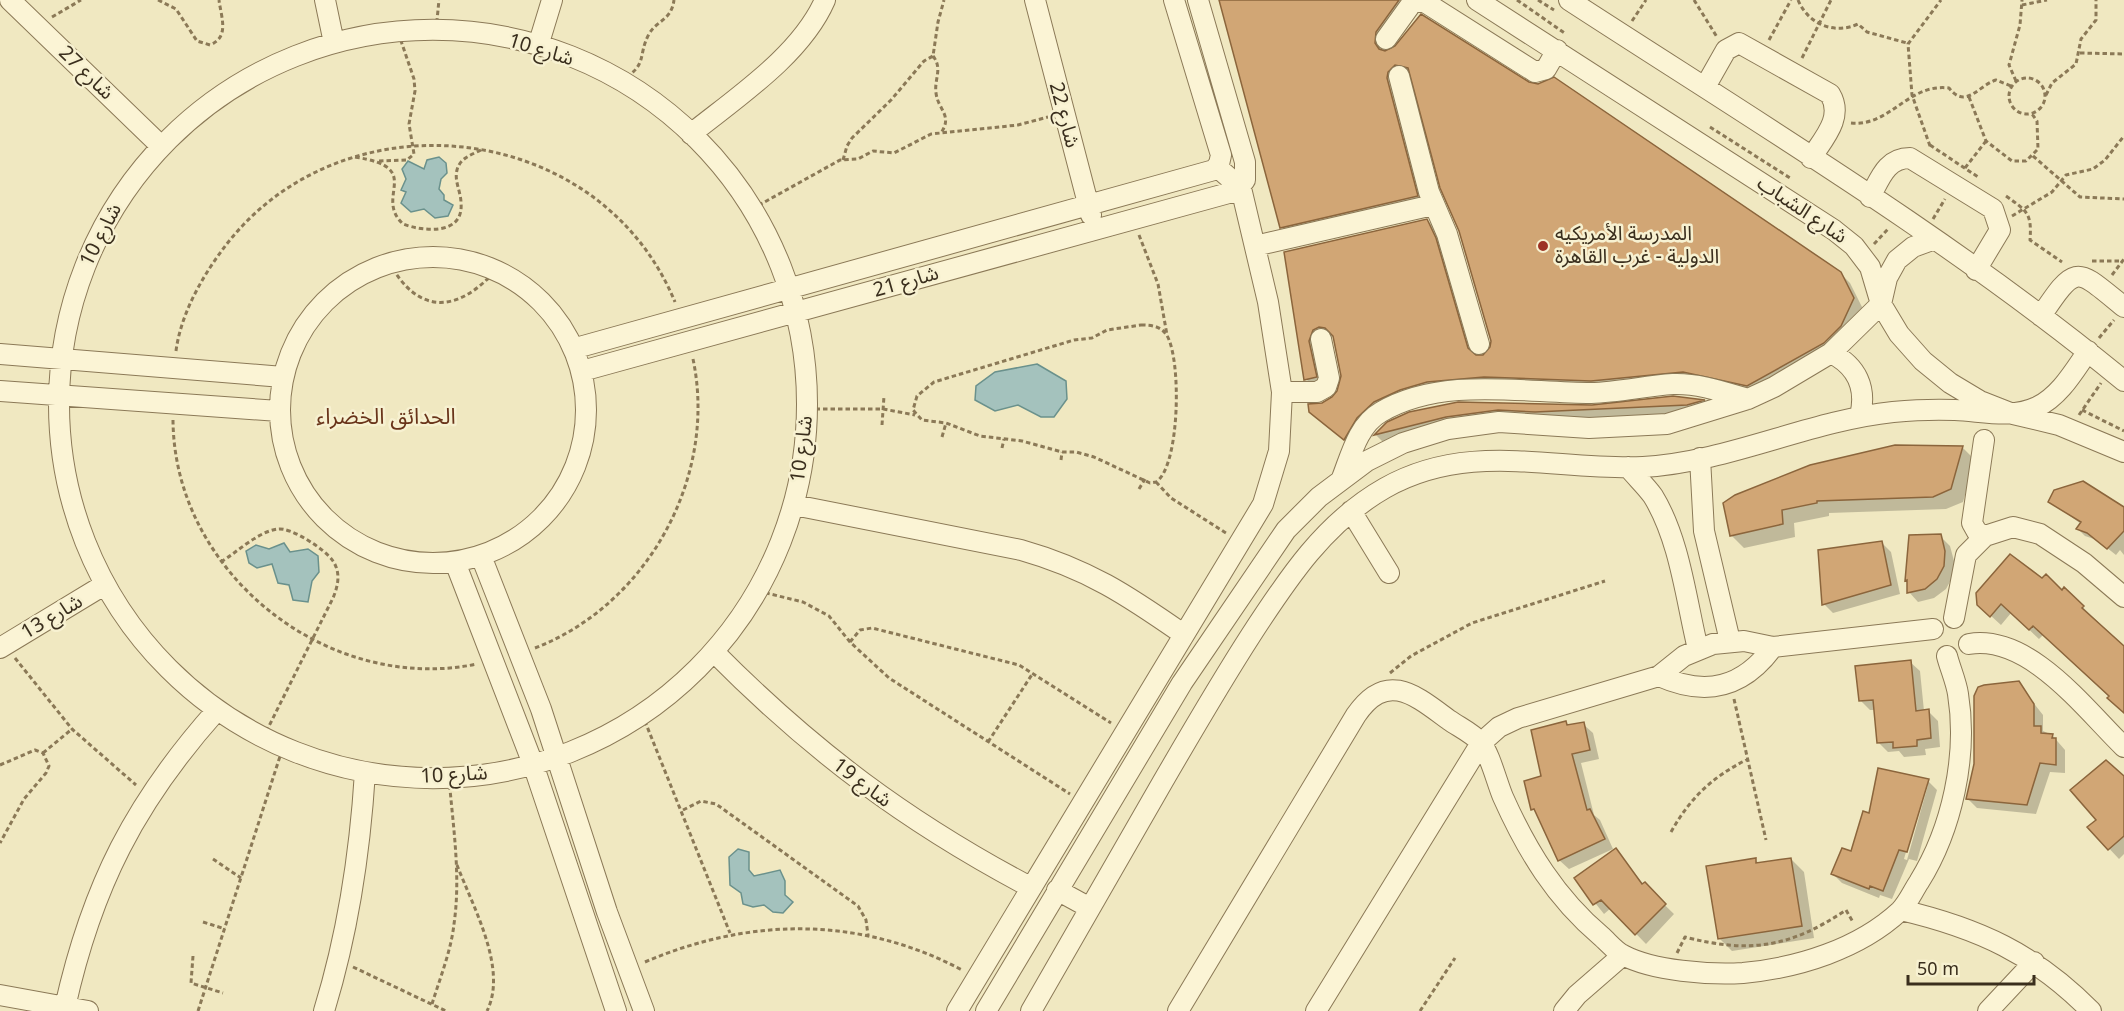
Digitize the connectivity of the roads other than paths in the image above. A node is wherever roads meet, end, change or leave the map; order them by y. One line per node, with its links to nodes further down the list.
1 (10, 0): 17 (street, شارع 27)
2 (325, 0): 11 (street)
3 (552, 0): 12 (street)
4 (825, 0): 16 (street)
5 (1035, 0): 22 (street, شارع 22)
6 (1174, 0): 19 (street)
7 (1198, 0): 20 (street)
8 (1569, 0): 15 (street)
9 (1485, 2): 13 (street, شارع الشباب)
10 (1386, 39): 13 (street)
11 (334, 44): 12 (street, شارع 10); 17 (street, شارع 10)
12 (538, 46): 16 (street, شارع 10)
13 (1557, 50): 29 (street, شارع الشباب)
14 (1399, 76): 23 (street)
15 (1705, 87): 18 (street); 18 (street)
16 (691, 134): 28 (street, شارع 10)
17 (161, 146): 39 (street, شارع 10)
18 (1811, 158): 21 (street)
19 (1212, 170): 20 (street); 22 (street, شارع 21)
20 (1236, 191): 24 (street, شارع 21); 26 (street)
21 (1870, 197): 25 (street); 27 (street)
22 (1088, 204): 24 (street, شارع 22); 28 (street, شارع 21)
23 (1433, 205): 26 (street); 34 (street)
24 (1094, 229): 30 (street, شارع 21)
25 (1932, 240): 27 (street); 29 (street)
26 (1255, 246): 44 (street)
27 (1976, 270): 32 (street)
28 (789, 287): 30 (street, شارع 10); 35 (street, شارع 21)
29 (1881, 304): 37 (street); 48 (street, شارع الشباب)
30 (796, 312): 40 (street, شارع 21); 55 (street, شارع 10)
31 (2120, 312): 32 (street)
32 (2041, 316): 36 (street)
33 (1321, 339): 44 (street)
34 (1479, 344)
35 (576, 348): 40 (street); 42 (street)
36 (2088, 351): 41 (street); 48 (street)
37 (1831, 353): 46 (street); 49 (street)
38 (0, 354): 39 (street)
39 (59, 359): 42 (street); 45 (street, شارع 10)
40 (582, 371): 59 (street)
41 (2117, 375)
42 (283, 377): 47 (street)
43 (0, 391): 45 (street)
44 (1282, 392): 67 (street)
45 (56, 395): 47 (street); 63 (street, شارع 10)
46 (1748, 399): 54 (street); 54 (street)
47 (279, 411): 61 (street)
48 (2013, 414): 49 (street); 51 (street, شارع الشباب)
49 (1860, 416): 52 (street)
50 (1984, 440): 57 (street)
51 (2124, 453)
52 (1700, 458): 53 (street); 58 (street)
53 (1628, 467): 56 (street); 60 (street)
54 (1342, 478): 83 (street)
55 (794, 505): 67 (street); 73 (street, شارع 10)
56 (1351, 511): 62 (street); 84 (street)
57 (1985, 536): 64 (street); 65 (street)
58 (1709, 552): 60 (street); 68 (street)
59 (481, 556): 61 (street); 79 (street)
60 (1676, 560): 72 (street)
61 (455, 562): 80 (street)
62 (1389, 573)
63 (104, 585): 70 (street, شارع 13); 76 (street, شارع 10)
64 (2124, 597)
65 (1954, 618): 66 (street); 69 (street)
66 (1933, 629): 71 (street); 74 (street)
67 (1184, 634): 82 (street)
68 (1730, 641): 71 (street); 72 (street)
69 (1969, 644): 74 (street); 78 (street)
70 (3, 646)
71 (1773, 647): 75 (street)
72 (1698, 649): 75 (street)
73 (714, 652): 79 (street, شارع 10); 82 (street, شارع 19)
74 (1947, 656): 85 (street)
75 (1659, 676): 77 (street)
76 (217, 710): 81 (street, شارع 10); 89 (street)
77 (1481, 743): 86 (street); 97 (street); 98 (street)
78 (2124, 747)
79 (557, 757): 80 (street, شارع 10); 93 (street)
80 (532, 764): 81 (street, شارع 10); 92 (street)
81 (364, 772): 91 (street)
82 (1030, 887): 94 (street)
83 (1058, 890): 84 (street); 95 (street)
84 (1090, 908): 96 (street)
85 (1901, 910): 86 (street); 87 (street)
86 (1623, 955): 99 (street)
87 (2034, 962): 100 (street); 101 (street)
88 (0, 995): 89 (street)
89 (65, 1007): 90 (street)
90 (88, 1011)
91 (324, 1011)
92 (616, 1011)
93 (644, 1011)
94 (957, 1011)
95 (986, 1011)
96 (1031, 1011)
97 (1178, 1011)
98 (1316, 1011)
99 (1564, 1011)
100 (1988, 1011)
101 (2091, 1011)

